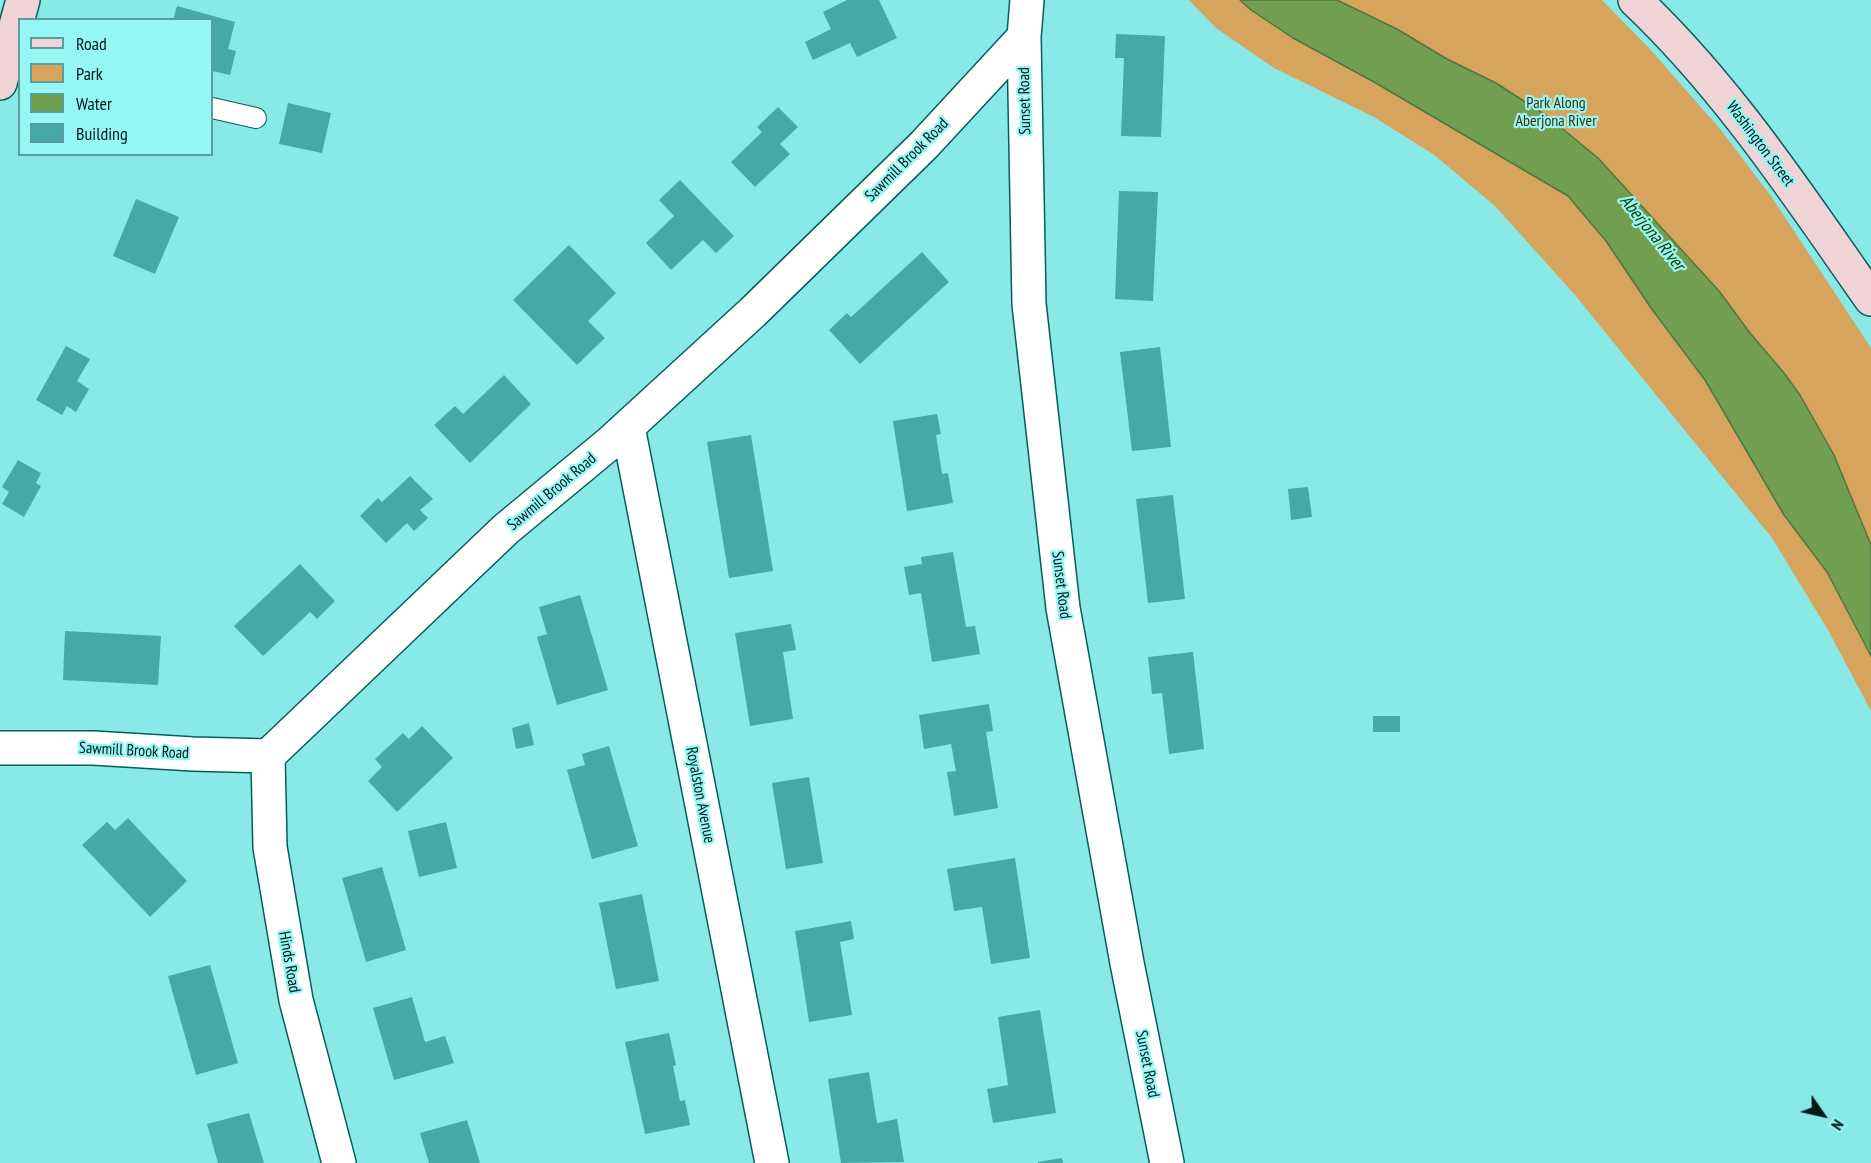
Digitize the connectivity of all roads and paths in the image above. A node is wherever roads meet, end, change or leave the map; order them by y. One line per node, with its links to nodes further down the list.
1 (23, 0): 4 (main road)
2 (1027, 0): 6 (street, Sunset Road)
3 (1635, 0): 10 (main road, Washington Street)
4 (19, 18)
5 (18, 25): 7 (main road)
6 (1024, 37): 11 (street, Sawmill Brook Road); 16 (street, Sunset Road)
7 (9, 70)
8 (213, 108): 9 (lane)
9 (256, 118)
10 (1871, 299)
11 (628, 427): 13 (street, Sawmill Brook Road); 15 (street, Royalston Avenue)
12 (0, 748): 13 (street, Sawmill Brook Road)
13 (268, 756): 14 (street, Hinds Road)
14 (339, 1163)
15 (772, 1163)
16 (1167, 1163)

